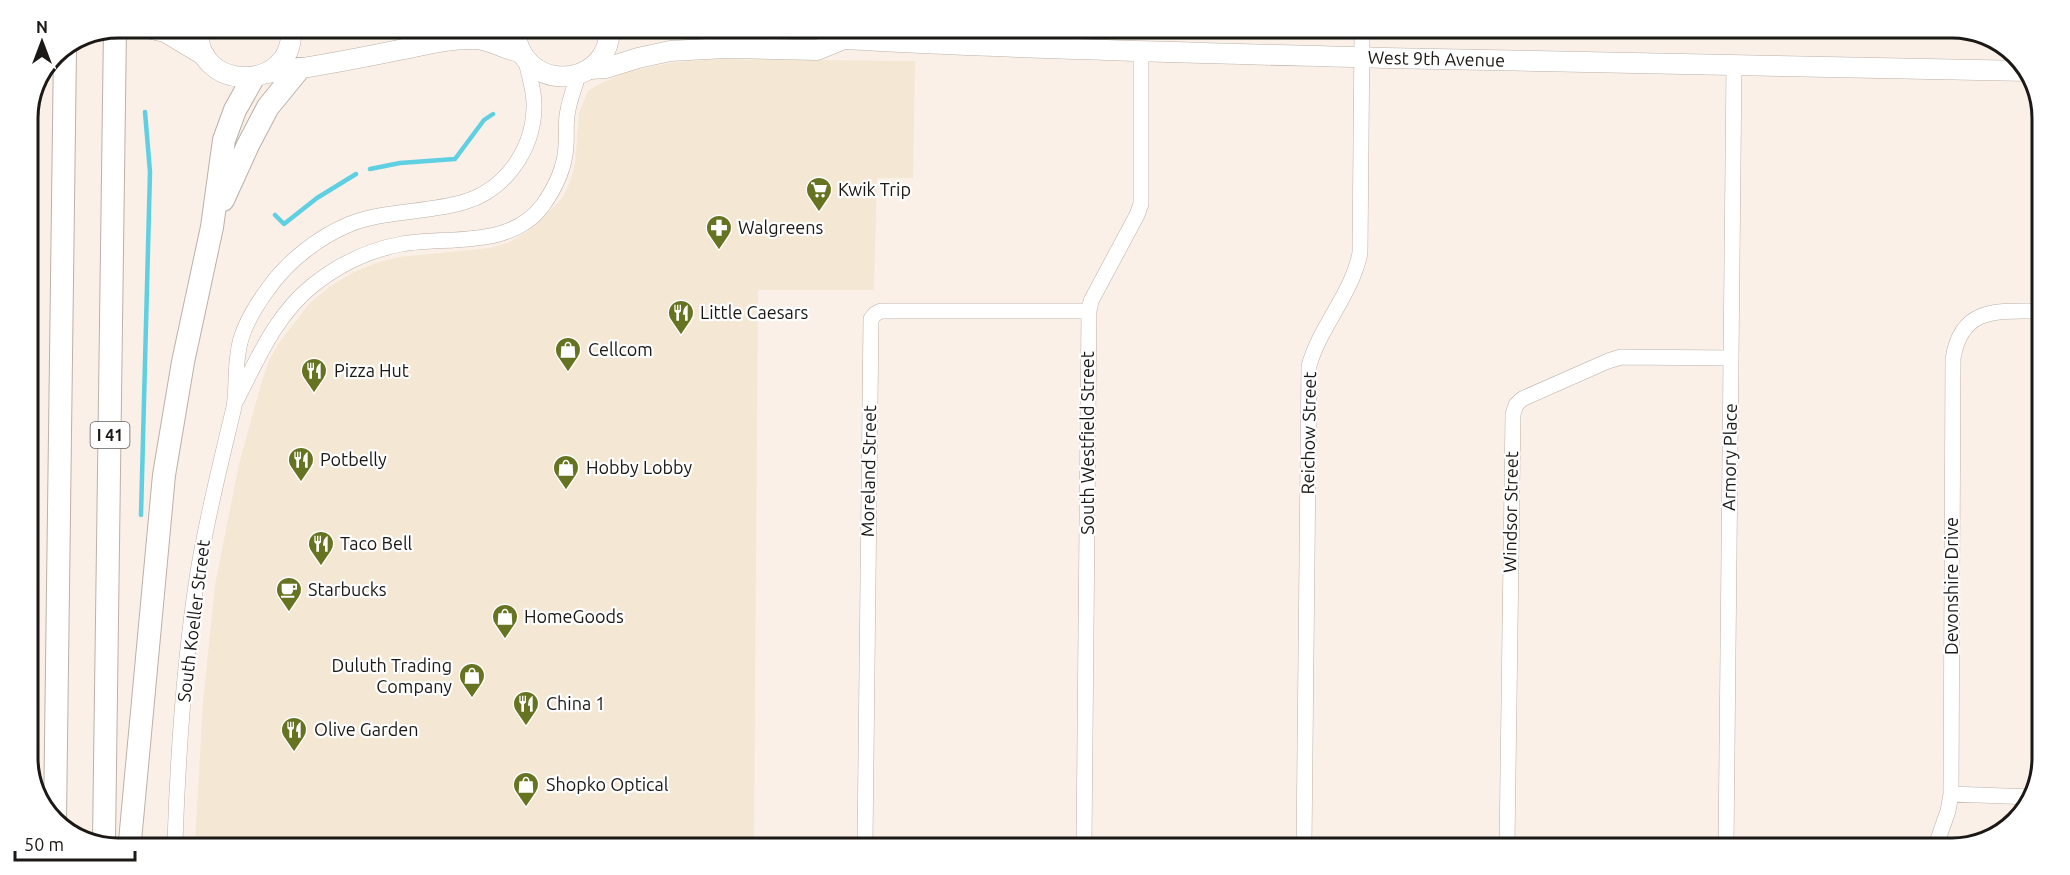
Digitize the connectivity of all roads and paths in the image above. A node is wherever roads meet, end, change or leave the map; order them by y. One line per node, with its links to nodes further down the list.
1 (114, 38): 29 (highway, I 41)
2 (175, 38): 12 (main road)
3 (200, 38): 12 (main road)
4 (291, 38): 20 (main road)
5 (515, 38): 13 (main road)
6 (609, 38): 19 (main road)
7 (831, 38): 19 (main road, West 9th Avenue)
8 (966, 38): 10 (main road, West 9th Avenue)
9 (1362, 38): 14 (street, Reichow Street)
10 (999, 39): 11 (main road, West 9th Avenue)
11 (1141, 52): 14 (main road, West 9th Avenue); 22 (street, South Westfield Street)
12 (205, 56): 20 (main road)
13 (523, 57): 16 (main road); 19 (main road, West 9th Avenue); 25 (street, South Koeller Street)
14 (1362, 57): 15 (main road, West 9th Avenue); 34 (street, Reichow Street)
15 (1734, 67): 17 (main road, West 9th Avenue); 24 (street, Armory Place)
16 (299, 69): 20 (main road); 21 (highway)
17 (2017, 71)
18 (65, 72): 28 (highway)
19 (584, 72): 25 (street, South Koeller Street)
20 (260, 75): 21 (highway)
21 (212, 227): 30 (highway)
22 (1089, 311): 32 (street, Moreland Street); 33 (street, South Westfield Street)
23 (2032, 311): 26 (street, Devonshire Drive)
24 (1731, 358): 35 (street, Windsor Street); 36 (street, Armory Place)
25 (234, 404): 31 (street, South Koeller Street)
26 (1951, 794): 27 (street); 37 (street, Devonshire Drive)
27 (2023, 797)
28 (55, 807)
29 (104, 836)
30 (130, 838)
31 (175, 838)
32 (865, 838)
33 (1084, 838)
34 (1304, 838)
35 (1508, 838)
36 (1726, 838)
37 (1939, 838)

